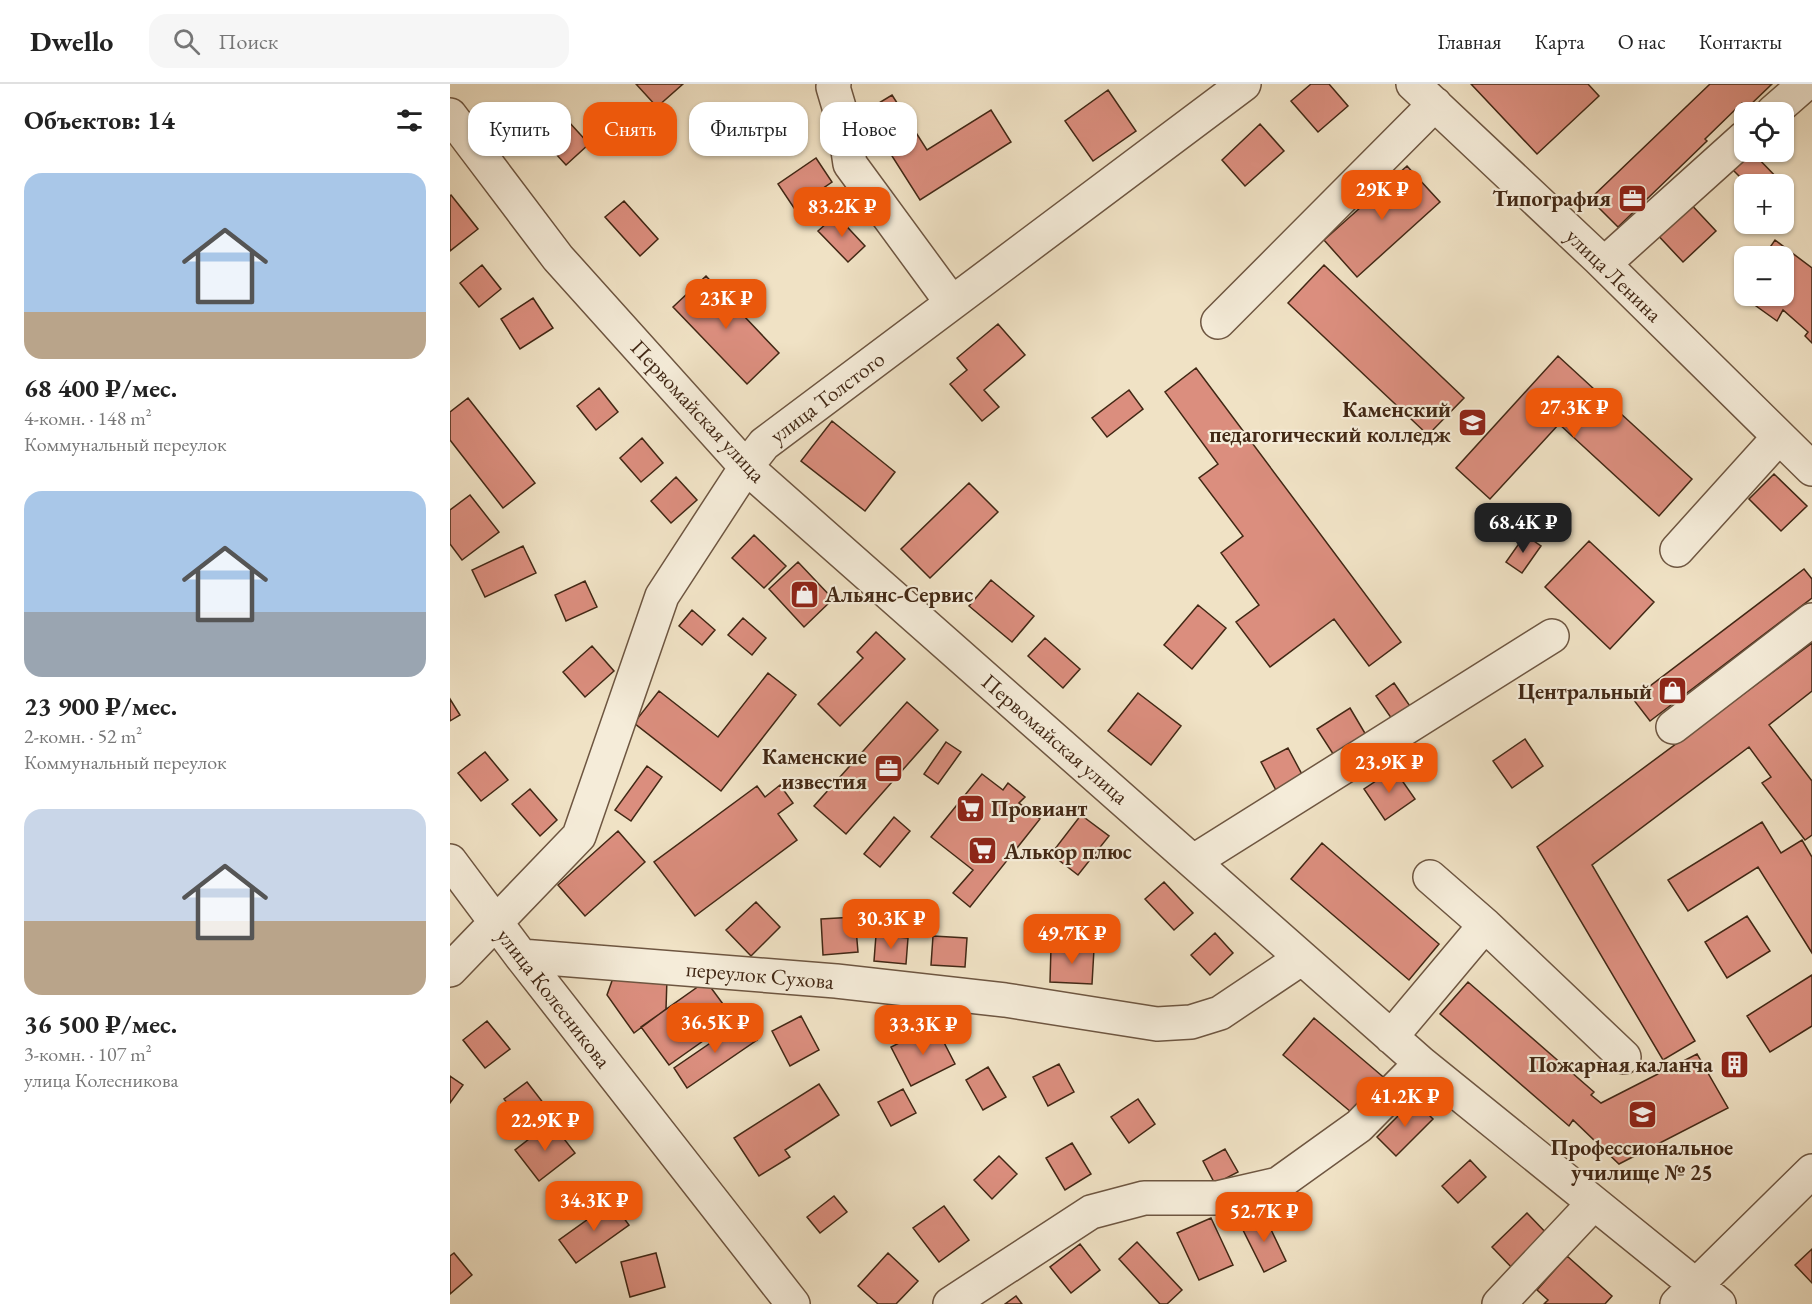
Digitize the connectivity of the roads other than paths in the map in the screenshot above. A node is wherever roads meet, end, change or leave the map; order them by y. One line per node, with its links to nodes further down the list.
1 (834, 84): 9 (street)
2 (1244, 84): 9 (street, улица Толстого)
3 (1805, 84): 5 (street)
4 (1424, 94): 8 (street, улица Ленина); 10 (street)
5 (1784, 102)
6 (450, 115): 12 (street, Первомайская улица)
7 (1734, 147): 8 (street)
8 (1604, 264): 11 (street, улица Ленина)
9 (952, 303): 12 (street, улица Толстого)
10 (1218, 322)
11 (1779, 436): 13 (street, улица Ленина); 14 (street)
12 (746, 467): 19 (street, Первомайская улица); 21 (street, улица Толстого)
13 (1812, 469)
14 (1677, 549)
15 (1812, 620): 17 (street)
16 (1552, 636): 19 (street)
17 (1673, 728)
18 (450, 861): 21 (street, улица Колесникова)
19 (1194, 861): 24 (street, Первомайская улица)
20 (1430, 878): 22 (street)
21 (496, 922): 23 (street, улица Колесникова); 25 (street, улица Толстого)
22 (1485, 925): 26 (street); 27 (street)
23 (521, 956): 24 (street, переулок Сухова); 32 (street, улица Колесникова)
24 (1302, 958): 26 (street, Первомайская улица)
25 (450, 970)
26 (1391, 1036): 28 (street, Первомайская улица)
27 (1624, 1057)
28 (1421, 1063): 30 (street, Первомайская улица); 33 (street)
29 (1812, 1171): 31 (street)
30 (1594, 1203): 31 (street, Первомайская улица); 34 (street)
31 (1697, 1298)
32 (792, 1304)
33 (950, 1304)
34 (1499, 1304)

